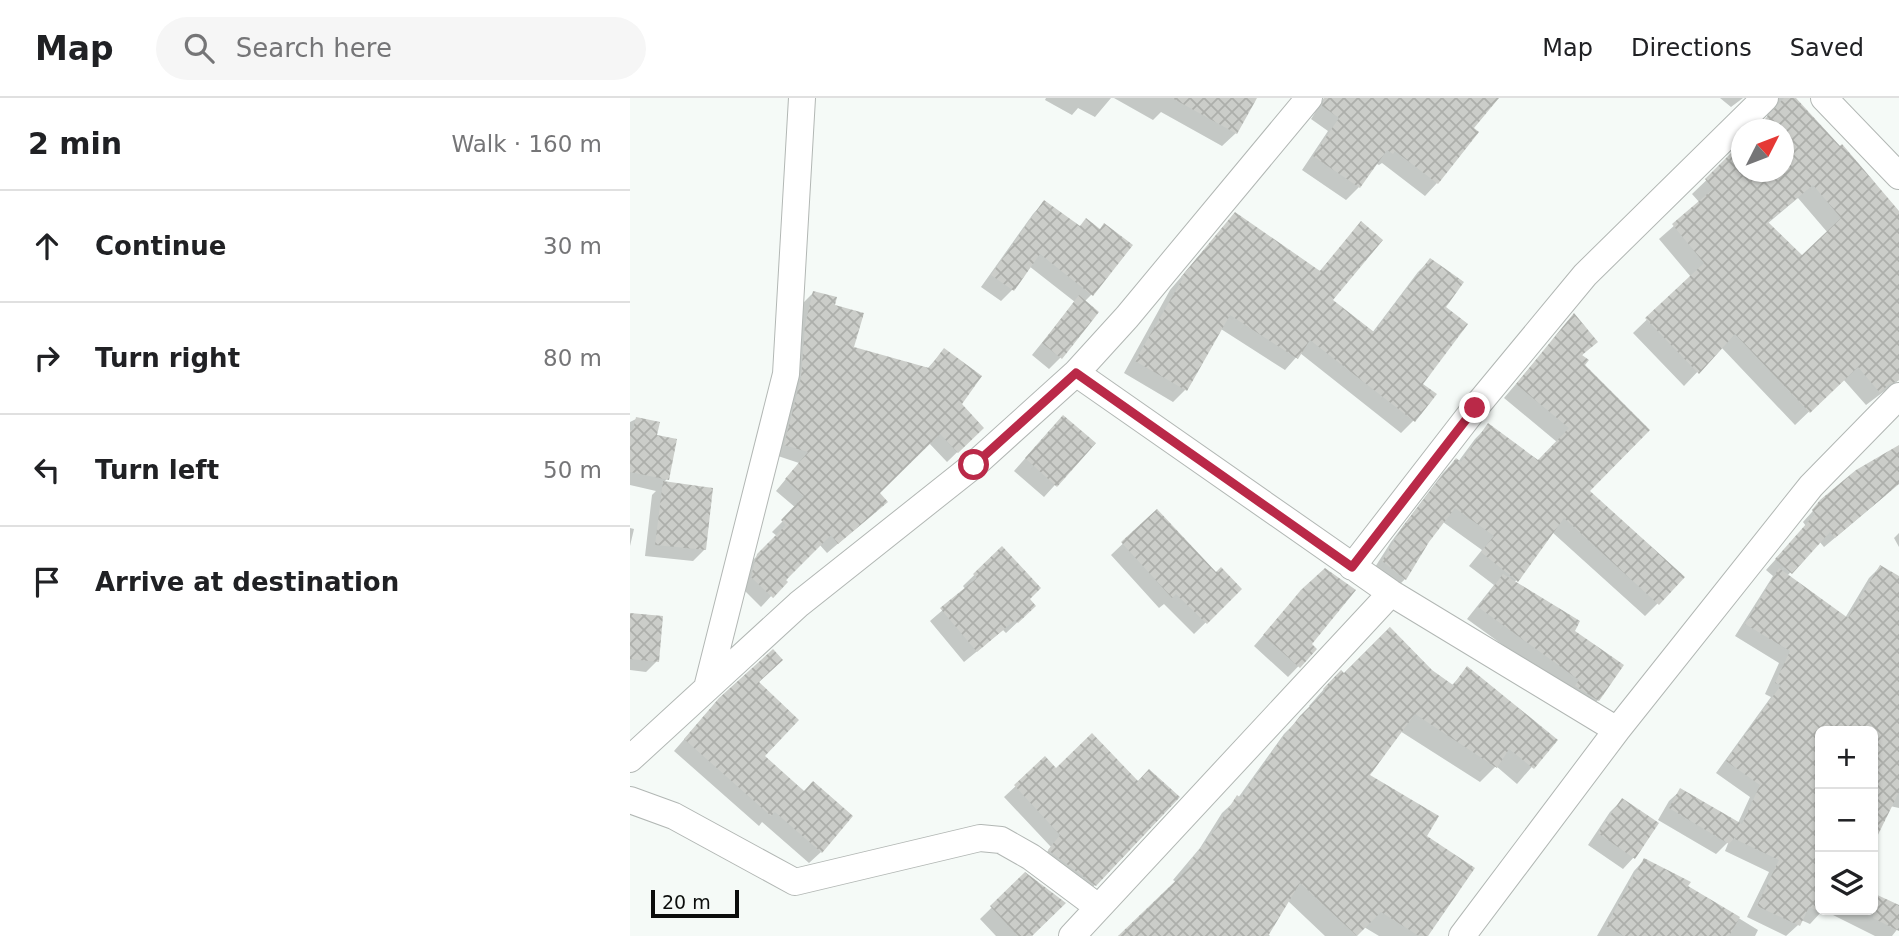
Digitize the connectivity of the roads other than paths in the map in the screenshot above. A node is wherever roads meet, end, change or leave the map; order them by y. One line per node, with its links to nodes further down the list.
1 (802, 98): 10 (street)
2 (1309, 98): 6 (street)
3 (1765, 98): 8 (street)
4 (1824, 98): 5 (street)
5 (1899, 176)
6 (1076, 373): 8 (street); 10 (street)
7 (1899, 397): 11 (street)
8 (1352, 567): 9 (street)
9 (1391, 593): 11 (street); 14 (street)
10 (707, 688): 12 (street)
11 (1617, 730): 16 (street)
12 (630, 758)
13 (630, 800): 14 (street)
14 (1098, 907): 15 (street)
15 (1072, 936)
16 (1462, 936)

